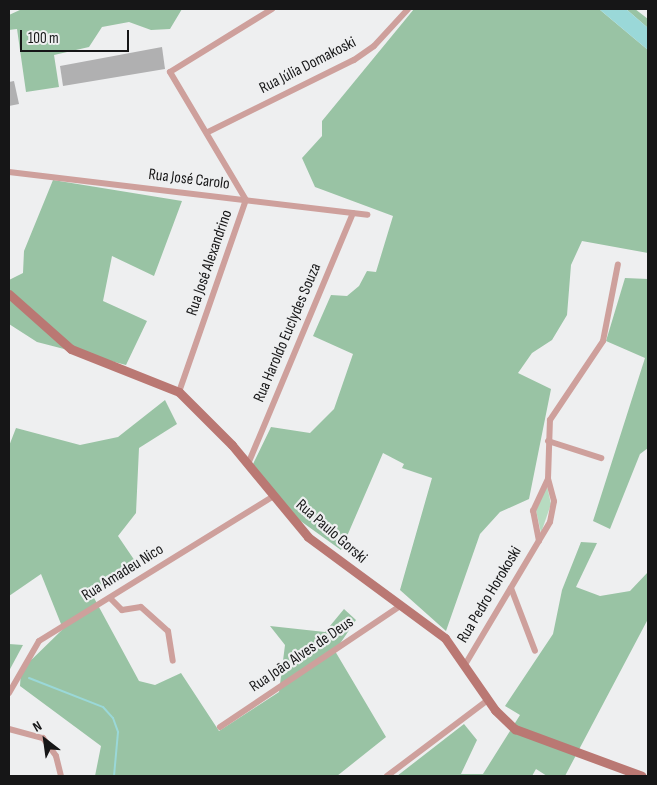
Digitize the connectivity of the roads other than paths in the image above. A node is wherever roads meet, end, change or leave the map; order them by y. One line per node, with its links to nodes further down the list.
1 (272, 9): 3 (street, Rua José Alexandrino)
2 (408, 9): 3 (street, Rua Júlia Domakoski)
3 (208, 132): 5 (street, Rua José Alexandrino)
4 (9, 172): 5 (street, Rua José Carolo)
5 (246, 200): 6 (street, Rua José Carolo); 10 (street, Rua José Alexandrino)
6 (353, 213): 7 (street, Rua José Carolo); 13 (street, Rua Haroldo Euclydes Souza)
7 (367, 215)
8 (618, 264): 11 (street, Rua Pedro Horokoski)
9 (9, 294): 10 (street, Rua Paulo Gorski)
10 (179, 392): 13 (street, Rua Paulo Gorski)
11 (548, 441): 12 (street); 14 (street, Rua Pedro Horokoski)
12 (601, 458)
13 (248, 464): 15 (street, Rua Paulo Gorski)
14 (548, 479): 16 (street, Rua Pedro Horokoski); 16 (street, Rua Pedro Horokoski)
15 (272, 498): 18 (street, Rua Amadeu Nico); 19 (street, Rua Paulo Gorski)
16 (539, 541): 17 (street, Rua Pedro Horokoski)
17 (511, 588): 20 (street); 22 (street, Rua Pedro Horokoski)
18 (110, 598): 21 (street); 23 (street, Rua Amadeu Nico)
19 (400, 606): 22 (street, Rua Paulo Gorski); 25 (street, Rua João Alves de Deus)
20 (535, 651)
21 (173, 661)
22 (466, 663): 24 (street, Rua Paulo Gorski)
23 (9, 693)
24 (488, 700): 28 (street); 29 (street, Rua Paulo Gorski)
25 (220, 727)
26 (9, 729): 27 (street)
27 (61, 776)
28 (387, 776)
29 (642, 776)

